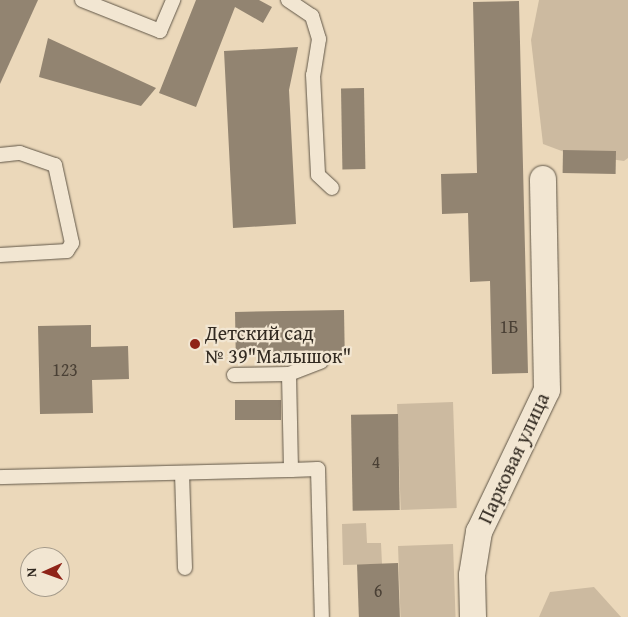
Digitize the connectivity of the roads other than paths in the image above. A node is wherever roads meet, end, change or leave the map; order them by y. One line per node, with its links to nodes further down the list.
1 (82, 0): 2 (lane)
2 (174, 0)
3 (288, 0): 6 (lane)
4 (0, 155): 7 (lane)
5 (542, 179): 16 (street, Парковая улица)
6 (332, 188)
7 (0, 255)
8 (321, 362): 9 (lane)
9 (288, 374): 10 (lane); 11 (lane)
10 (234, 375)
11 (291, 470): 12 (lane); 15 (lane)
12 (182, 473): 13 (lane); 14 (lane)
13 (0, 478)
14 (185, 568)
15 (322, 617)
16 (473, 617)

